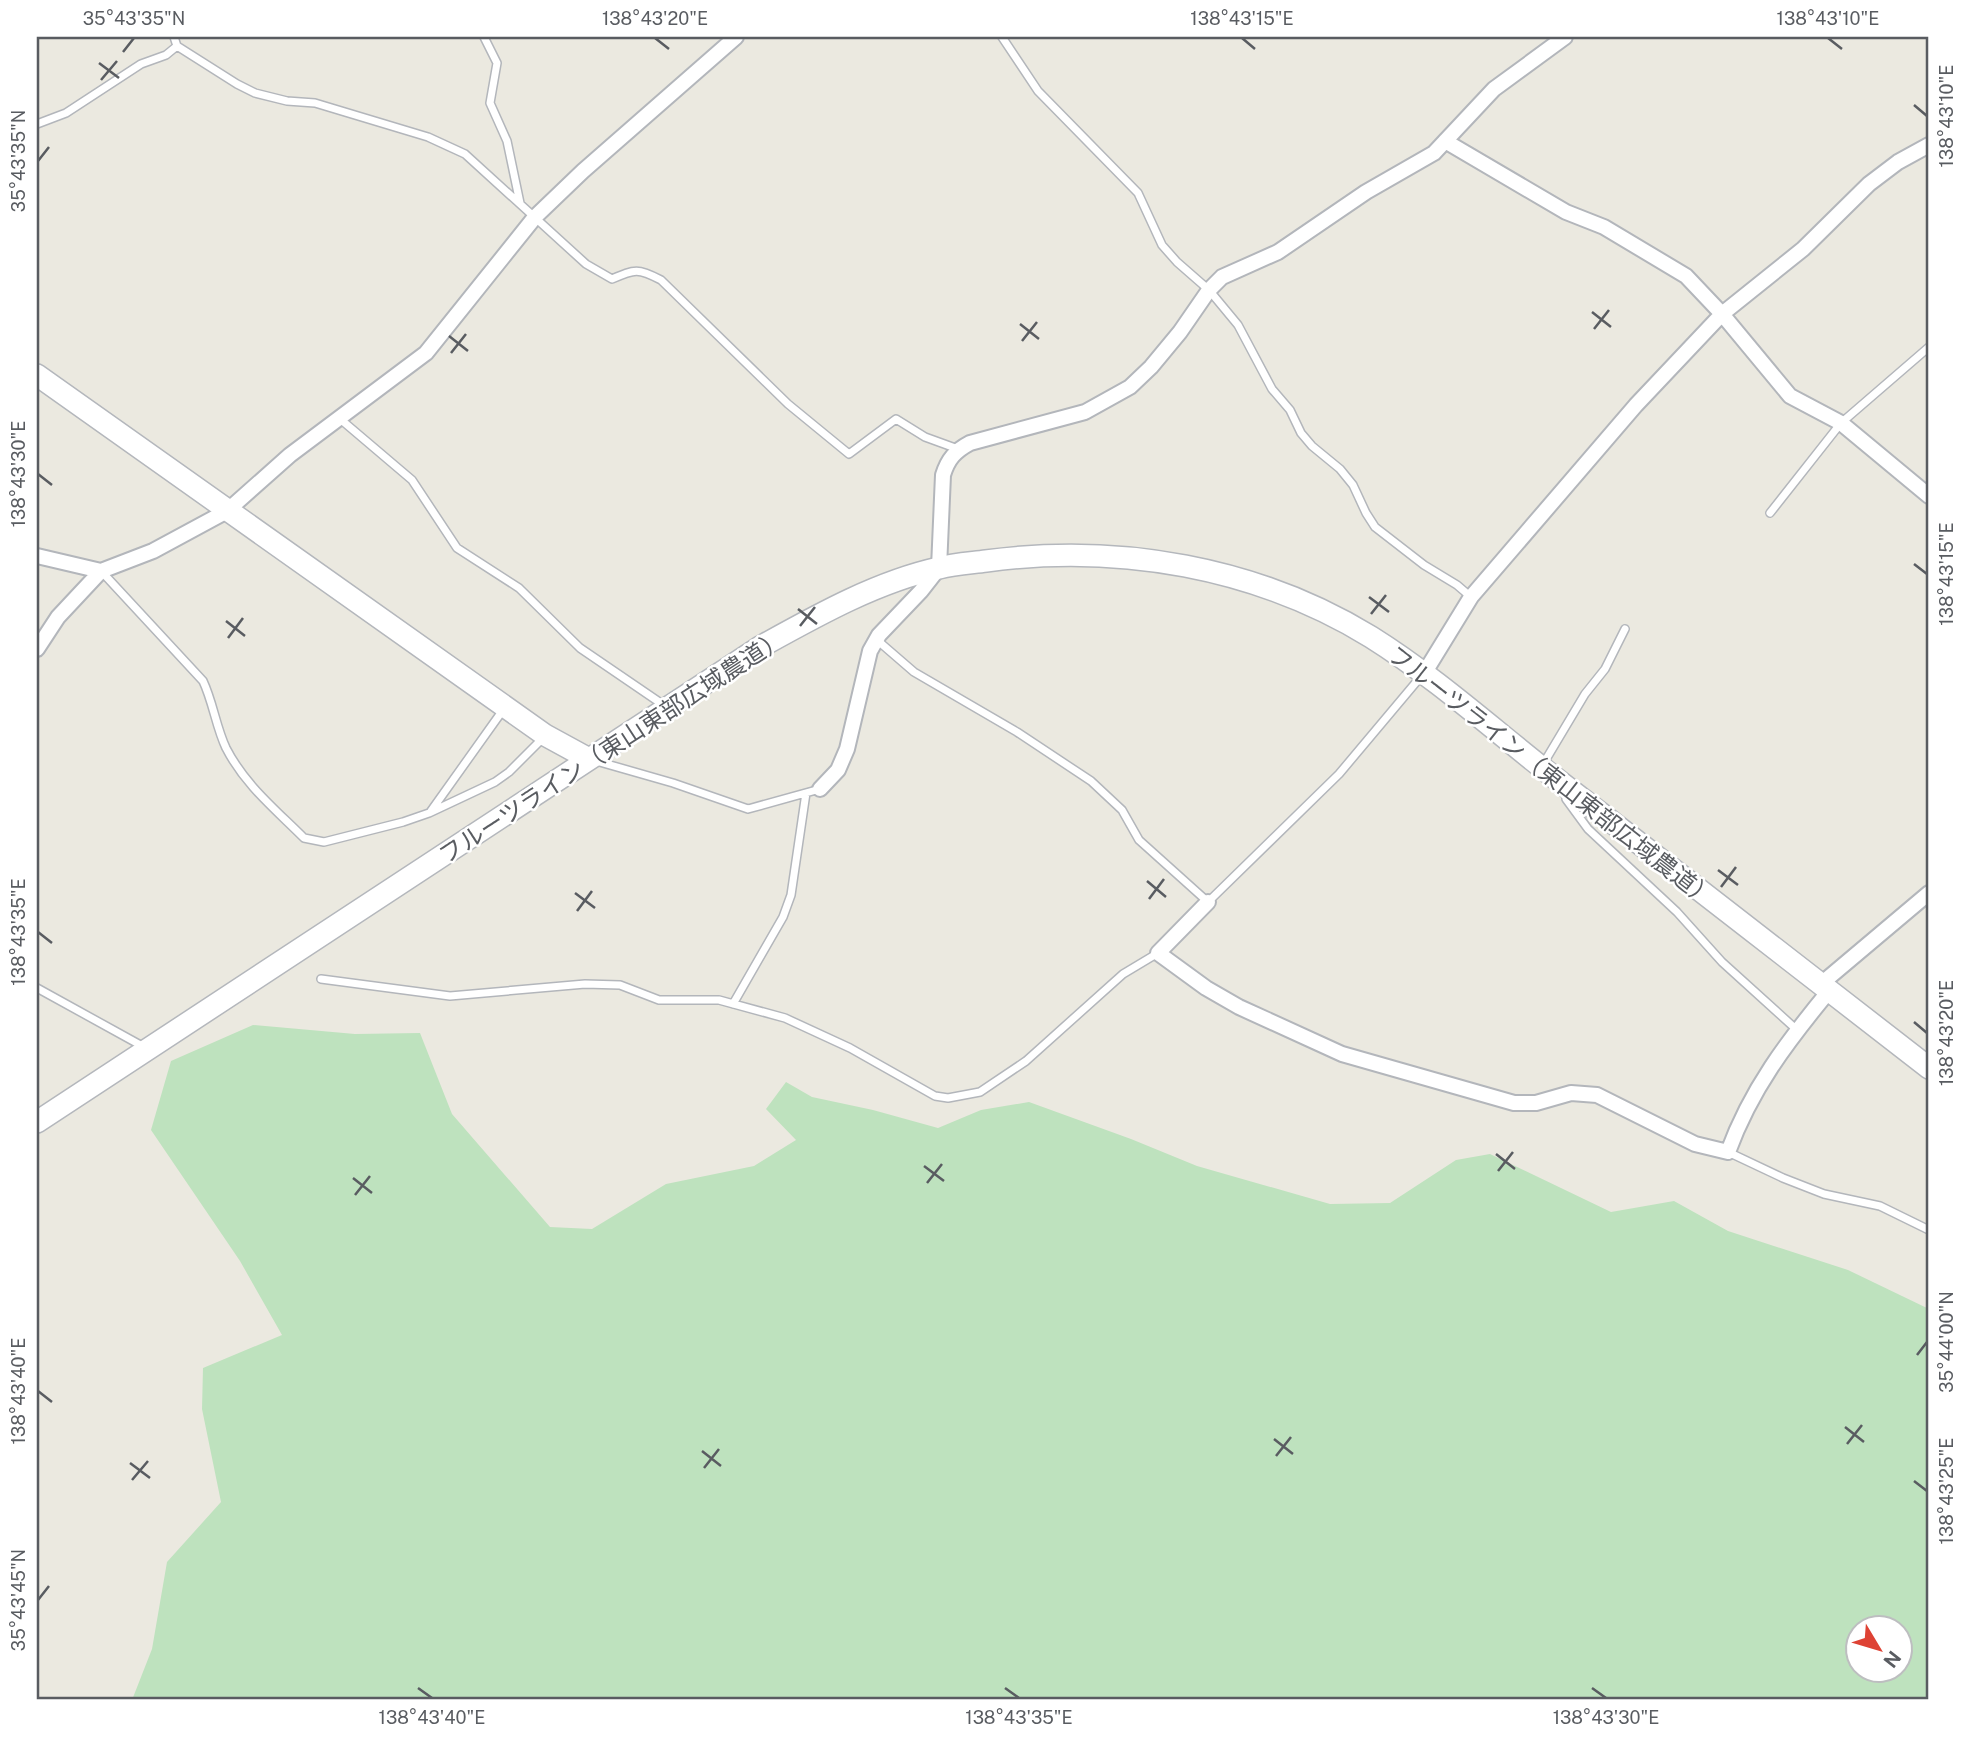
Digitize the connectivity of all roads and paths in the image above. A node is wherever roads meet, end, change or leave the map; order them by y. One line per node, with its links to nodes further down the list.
1 (174, 37): 6 (lane)
2 (485, 37): 10 (lane)
3 (736, 37): 11 (street)
4 (1002, 37): 12 (lane)
5 (1565, 37): 8 (street)
6 (177, 46): 7 (lane); 10 (lane)
7 (37, 124)
8 (1445, 141): 12 (street); 13 (street)
9 (1929, 145): 13 (street)
10 (520, 204): 11 (lane)
11 (535, 217): 16 (street); 18 (lane)
12 (1209, 290): 18 (street); 25 (lane)
13 (1722, 314): 17 (street); 25 (street)
14 (1929, 347): 17 (lane)
15 (37, 374): 20 (street)
16 (338, 418): 20 (street); 31 (lane)
17 (1841, 423): 19 (street); 21 (lane)
18 (958, 449): 23 (street)
19 (1929, 496)
20 (228, 511): 24 (street); 30 (street)
21 (1770, 513)
22 (37, 556): 24 (street)
23 (939, 568): 27 (street); 29 (street, フルーツライン（東山東部広域農道）); 31 (street, フルーツライン（東山東部広域農道）)
24 (102, 571): 28 (street); 37 (lane)
25 (1471, 597): 29 (street)
26 (1625, 629): 34 (lane)
27 (876, 640): 36 (street); 39 (lane)
28 (37, 649)
29 (1425, 672): 34 (street, フルーツライン（東山東部広域農道）); 39 (lane)
30 (505, 706): 32 (street); 37 (lane)
31 (668, 708): 33 (street, フルーツライン（東山東部広域農道）)
32 (545, 735): 33 (street); 37 (lane)
33 (589, 758): 36 (lane); 46 (street, フルーツライン（東山東部広域農道）)
34 (1541, 767): 35 (street, フルーツライン（東山東部広域農道）)
35 (1568, 788): 42 (street, フルーツライン（東山東部広域農道）); 45 (lane)
36 (813, 791): 44 (lane)
37 (429, 813)
38 (1929, 893): 42 (street)
39 (1208, 902): 40 (street)
40 (1158, 953): 44 (lane); 49 (street)
41 (321, 979): 44 (lane)
42 (1825, 987): 45 (street); 47 (street, フルーツライン（東山東部広域農道）)
43 (37, 988): 46 (lane)
44 (733, 1004)
45 (1797, 1030): 49 (street)
46 (148, 1049): 48 (street, フルーツライン（東山東部広域農道）)
47 (1929, 1068)
48 (37, 1122)
49 (1728, 1152): 50 (lane)
50 (1929, 1230)

